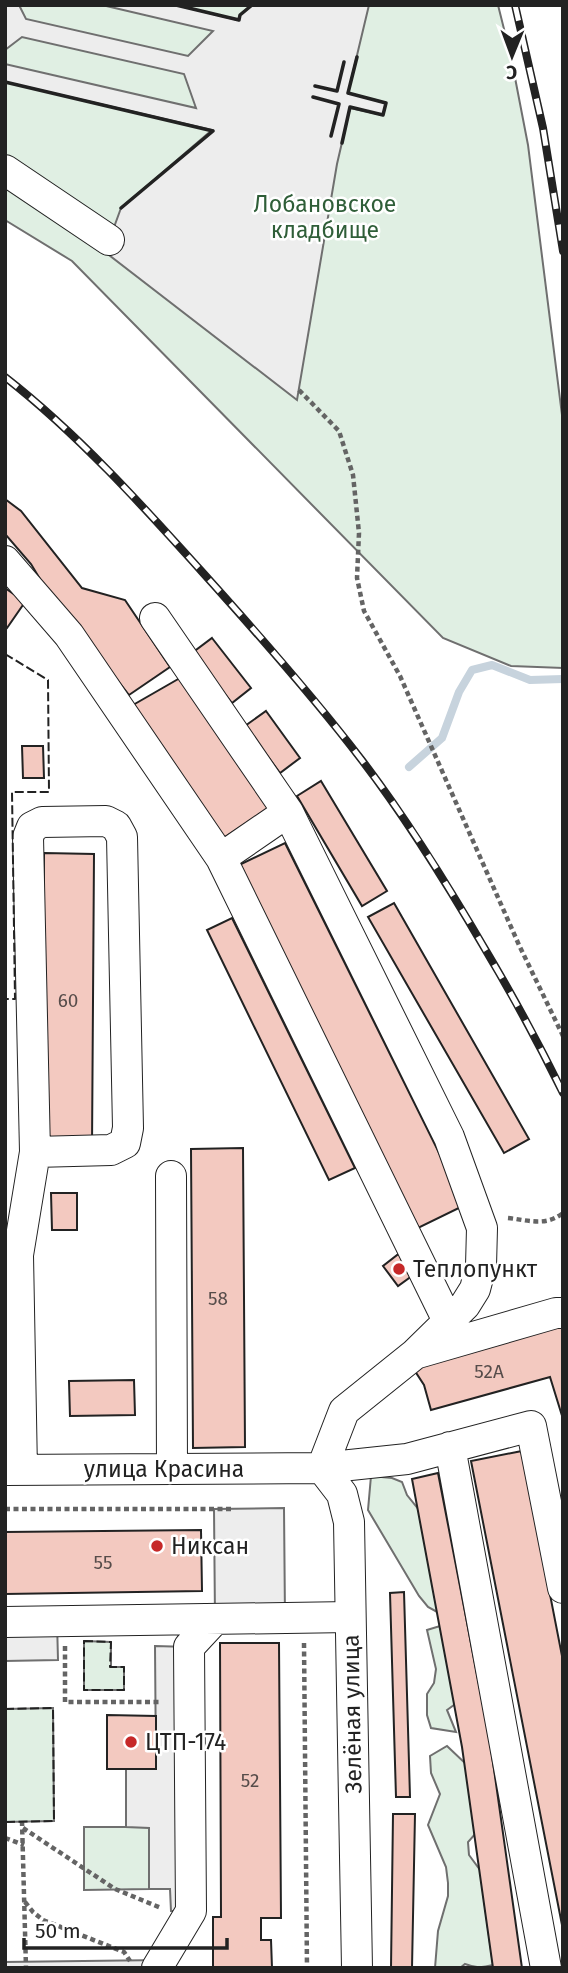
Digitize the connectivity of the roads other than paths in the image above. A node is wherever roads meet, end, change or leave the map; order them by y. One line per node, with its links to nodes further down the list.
1 (5, 170): 2 (street)
2 (109, 240)
3 (5, 561): 6 (street)
4 (155, 618): 5 (street)
5 (288, 812): 6 (street); 10 (street)
6 (221, 858): 10 (street)
7 (35, 1152): 7 (street); 15 (street)
8 (172, 1176): 13 (street)
9 (563, 1313): 11 (street)
10 (448, 1321): 11 (street)
11 (415, 1354): 14 (street)
12 (450, 1447): 14 (street, улица Красина); 16 (street, улица Красина); 22 (street)
13 (172, 1468): 14 (street, улица Красина); 15 (street, улица Красина)
14 (322, 1468): 17 (street, Зелёная улица)
15 (14, 1470)
16 (561, 1569)
17 (350, 1617): 18 (street); 21 (street, Зелёная улица)
18 (215, 1619): 19 (street); 20 (street)
19 (5, 1622)
20 (157, 1968)
21 (357, 1968)
22 (546, 1968)

